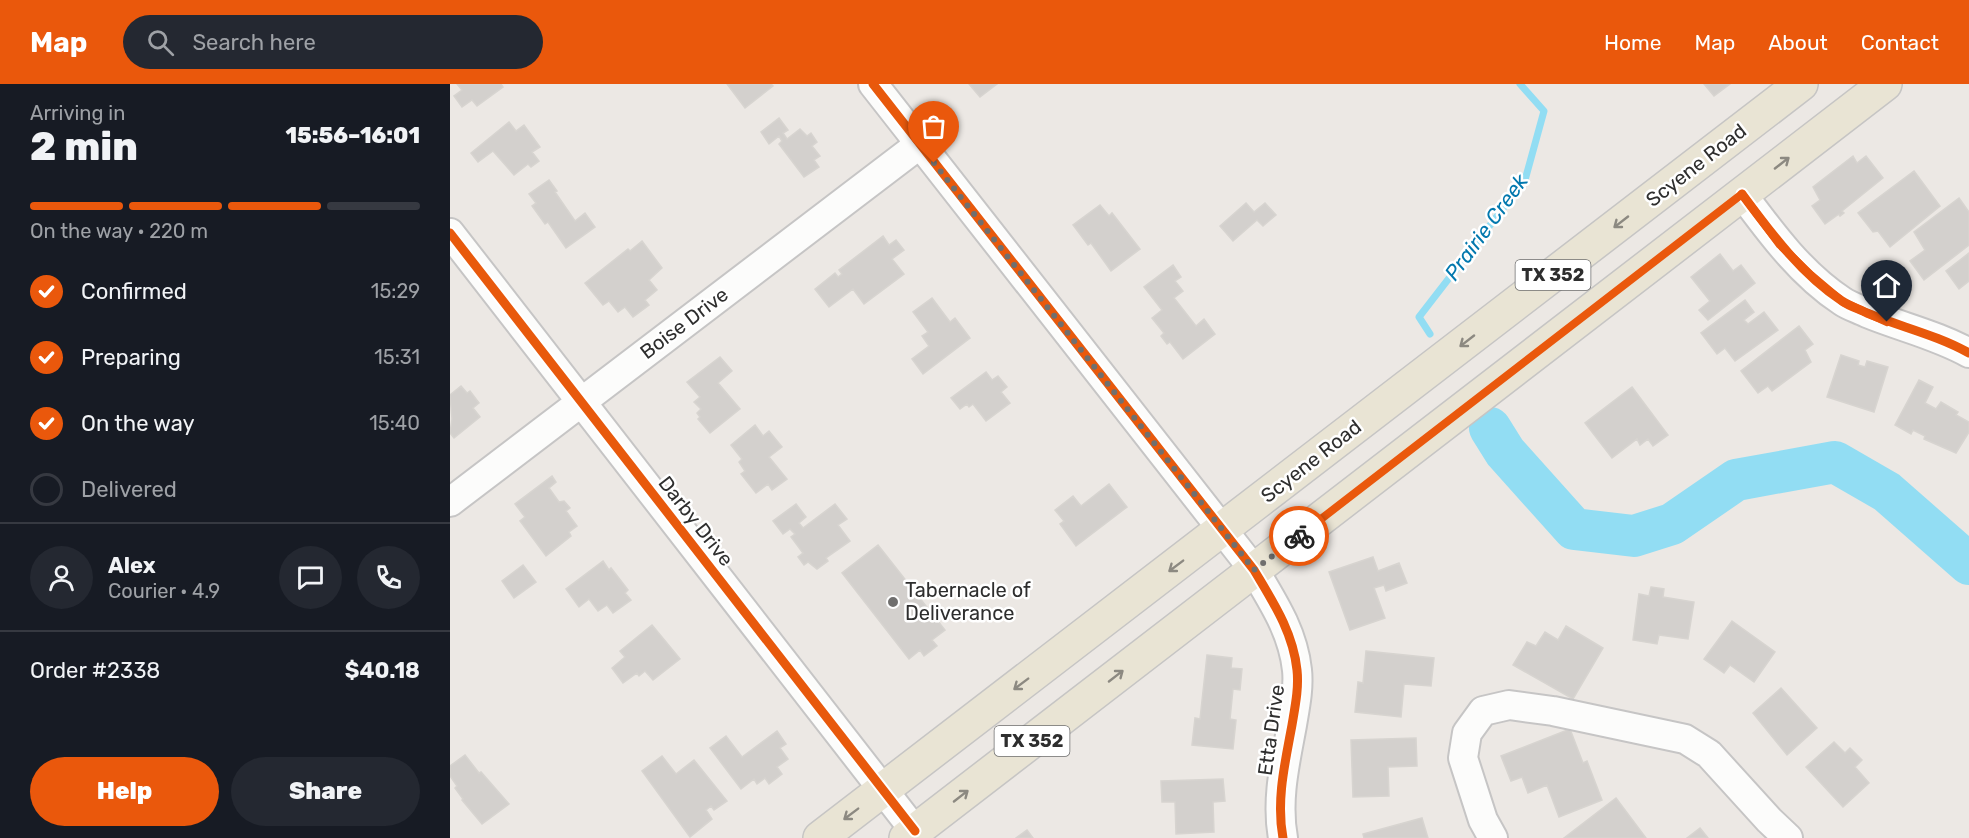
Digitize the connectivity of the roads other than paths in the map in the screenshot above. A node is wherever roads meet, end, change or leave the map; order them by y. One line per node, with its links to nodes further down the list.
1 (873, 84): 4 (street, Etta Drive)
2 (1801, 84): 10 (main road, Scyene Road / TX 352, one-way to 10)
3 (1868, 89): 5 (main road, TX 352, one-way to 3)
4 (920, 144): 8 (street, Boise Drive); 10 (street, Etta Drive)
5 (1742, 194): 7 (street); 11 (main road, TX 352)
6 (450, 233): 8 (street, Darby Drive)
7 (1969, 353)
8 (580, 401): 9 (street, Boise Drive); 12 (street, Darby Drive)
9 (450, 502)
10 (1222, 530): 11 (street, Etta Drive); 12 (main road, Scyene Road / TX 352, one-way to 12)
11 (1254, 570): 13 (main road, TX 352, one-way to 11); 15 (street, Etta Drive)
12 (883, 790): 13 (street, Darby Drive); 14 (main road, Scyene Road / TX 352, one-way to 14)
13 (910, 835)
14 (820, 838)
15 (1283, 838)
16 (1493, 838): 17 (street)
17 (1788, 838)

